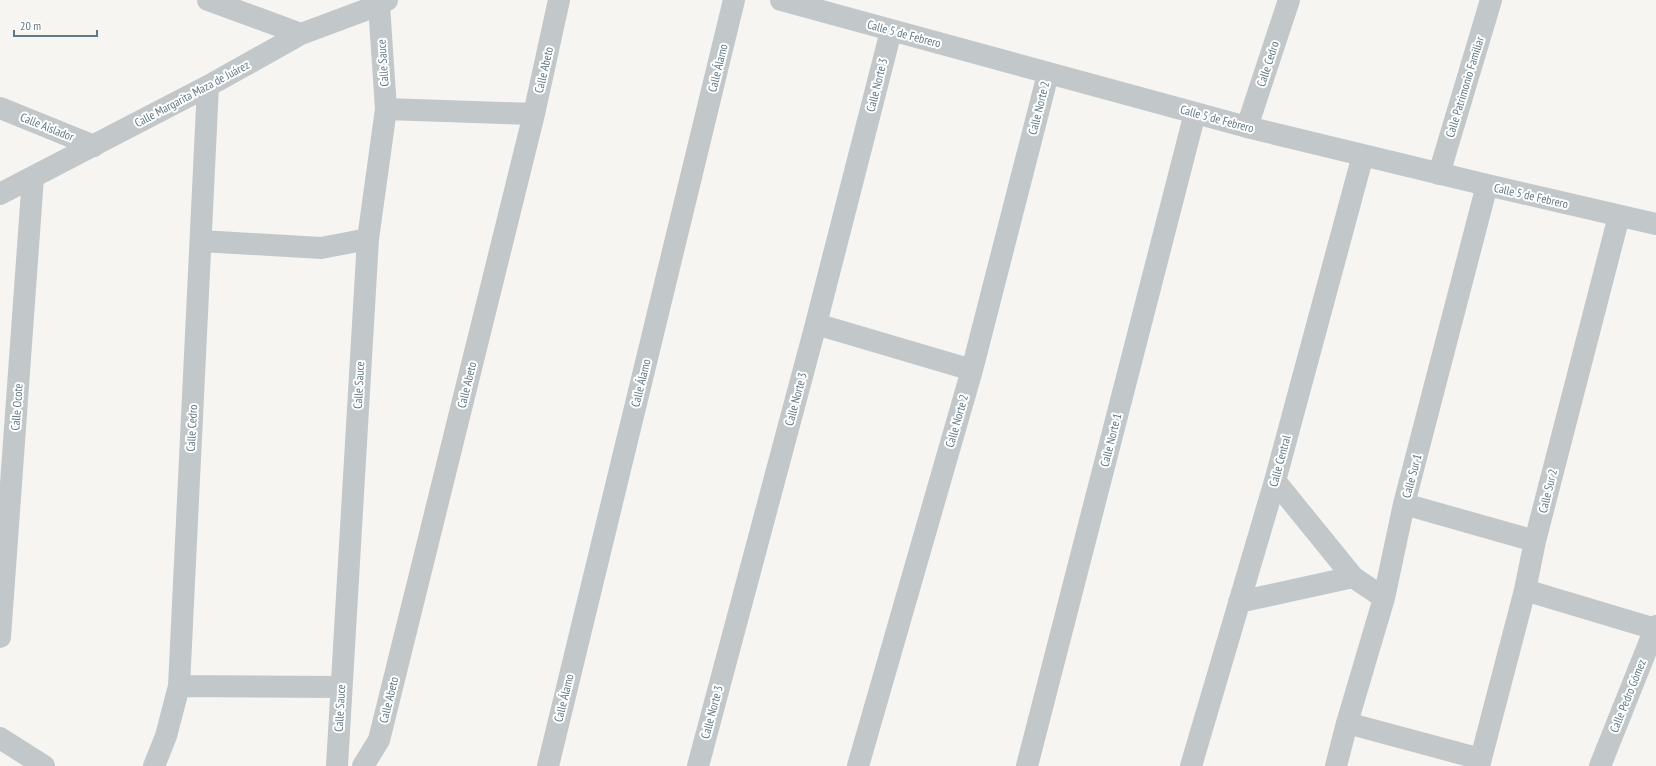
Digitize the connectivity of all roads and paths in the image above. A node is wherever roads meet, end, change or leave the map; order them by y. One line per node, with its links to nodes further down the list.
1 (208, 0): 9 (street)
2 (559, 0): 15 (street, Calle Abeto)
3 (734, 0): 47 (street, Calle Álamo)
4 (781, 0): 8 (street, Calle 5 de Febrero)
5 (1289, 0): 16 (street, Calle Cedro)
6 (1491, 0): 19 (street, Calle Patrimonio Familiar)
7 (383, 2): 9 (street, Calle Margarita Maza de Juárez); 13 (street, Calle Sauce)
8 (891, 31): 10 (street, Calle 5 de Febrero); 27 (street, Calle Norte 3)
9 (300, 34): 11 (street, Calle Margarita Maza de Juárez)
10 (1048, 74): 14 (street, Calle 5 de Febrero); 28 (street, Calle Norte 2)
11 (208, 86): 17 (street, Calle Margarita Maza de Juárez); 26 (street, Calle Cedro)
12 (0, 108): 17 (street, Calle Aislador)
13 (386, 109): 15 (street); 25 (street, Calle Sauce)
14 (1195, 113): 16 (street, Calle 5 de Febrero); 50 (street, Calle Norte 1)
15 (534, 114): 46 (street, Calle Abeto)
16 (1247, 127): 18 (street, Calle 5 de Febrero)
17 (94, 146): 20 (street, Calle Margarita Maza de Juárez)
18 (1363, 155): 19 (street, Calle 5 de Febrero); 29 (street, Calle Central)
19 (1438, 174): 21 (street, Calle 5 de Febrero)
20 (33, 177): 22 (street, Calle Margarita Maza de Juárez); 37 (street, Calle Ocote)
21 (1487, 186): 23 (street, Calle 5 de Febrero); 30 (street, Calle Sur 1)
22 (0, 194)
23 (1619, 216): 24 (street, Calle 5 de Febrero); 31 (street, Calle Sur 2)
24 (1656, 224)
25 (368, 239): 26 (street); 39 (street, Calle Sauce)
26 (201, 241): 38 (street, Calle Cedro)
27 (816, 324): 28 (street); 48 (street, Calle Norte 3)
28 (972, 370): 49 (street, Calle Norte 2)
29 (1275, 481): 32 (street); 35 (street, Calle Central)
30 (1404, 504): 31 (street); 34 (street, Calle Sur 1)
31 (1535, 541): 33 (street, Calle Sur 2)
32 (1353, 577): 34 (street); 35 (street)
33 (1525, 590): 36 (street); 42 (street, Calle Sur 2)
34 (1384, 598): 40 (street, Calle Sur 1)
35 (1239, 602): 51 (street, Calle Central)
36 (1656, 628): 53 (street, Calle Pedro Gómez)
37 (0, 637)
38 (179, 686): 39 (street); 44 (street, Calle Cedro)
39 (341, 687): 45 (street, Calle Sauce)
40 (1346, 723): 42 (street); 52 (street, Calle Sur 1)
41 (0, 738): 43 (street)
42 (1480, 762)
43 (44, 766)
44 (154, 766)
45 (337, 766)
46 (363, 766)
47 (548, 766)
48 (698, 766)
49 (858, 766)
50 (1027, 766)
51 (1192, 766)
52 (1336, 766)
53 (1600, 766)

